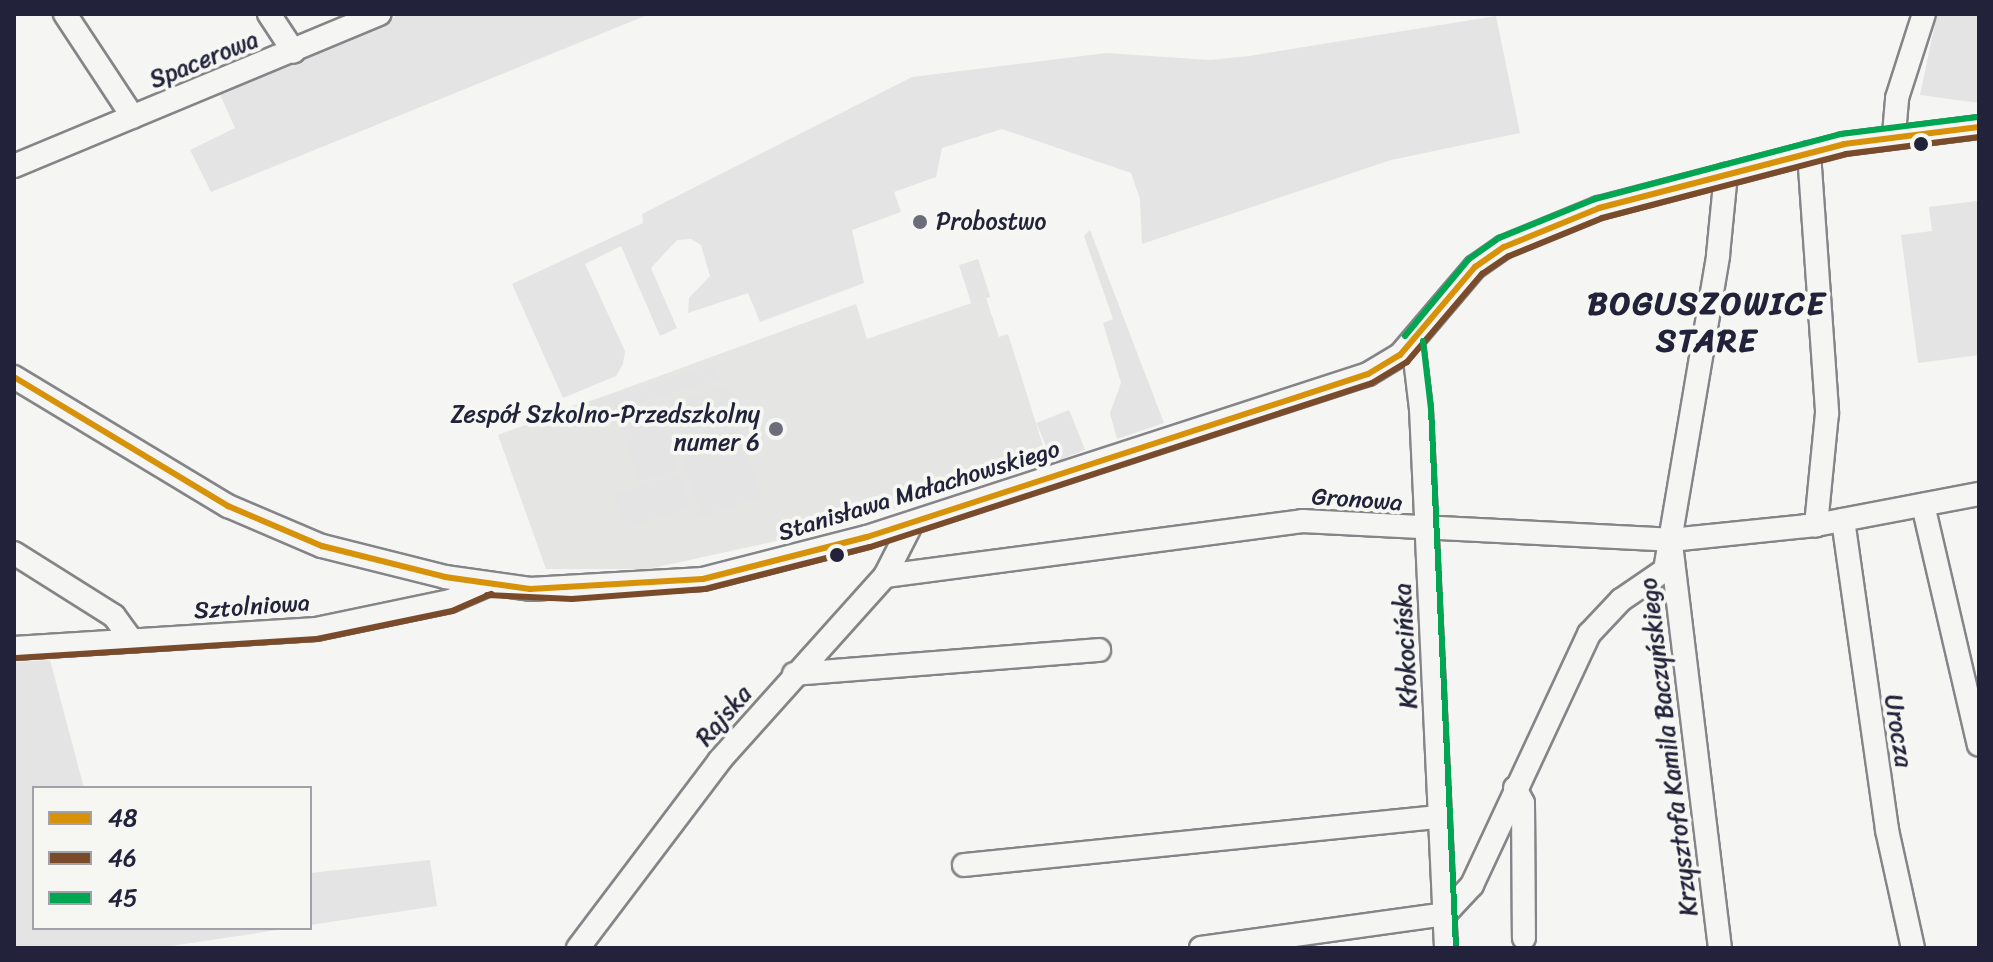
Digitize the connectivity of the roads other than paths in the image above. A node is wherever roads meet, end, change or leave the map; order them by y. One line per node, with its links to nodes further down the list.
1 (65, 14): 6 (street, Spacerowa)
2 (269, 14): 5 (street, Spacerowa)
3 (380, 14): 5 (street, Spacerowa)
4 (1924, 14): 8 (street)
5 (294, 52): 6 (street, Spacerowa)
6 (133, 117): 10 (street, Spacerowa)
7 (1979, 127): 8 (street, Stanisława Małachowskiego)
8 (1894, 134): 9 (street, Stanisława Małachowskiego)
9 (1809, 153): 11 (street, Stanisława Małachowskiego); 18 (street)
10 (14, 166)
11 (1726, 174): 12 (street, Stanisława Małachowskiego); 20 (street)
12 (1413, 342): 17 (street, Stanisława Małachowskiego); 19 (street, Kłokocińska)
13 (14, 377): 23 (street, Stanisława Małachowskiego)
14 (1979, 494): 15 (street, Gronowa)
15 (1923, 505): 16 (street, Gronowa); 28 (street)
16 (1843, 520): 18 (street, Gronowa); 38 (street, Urocza)
17 (912, 523): 22 (street, Rajska); 23 (street, Stanisława Małachowskiego)
18 (1816, 525): 20 (street, Gronowa)
19 (1426, 530): 20 (street, Gronowa); 22 (street, Gronowa); 30 (street, Kłokocińska)
20 (1671, 540): 29 (street); 37 (street, Krzysztofa Kamila Baczyńskiego)
21 (14, 553): 24 (street)
22 (885, 576): 27 (street, Rajska)
23 (487, 585): 24 (street, Sztolniowa)
24 (132, 641): 25 (street, Sztolniowa)
25 (14, 648)
26 (1099, 650): 27 (street)
27 (794, 674): 34 (street, Rajska)
28 (1979, 745)
29 (1515, 788): 32 (street); 33 (street)
30 (1440, 817): 31 (street); 32 (street, Kłokocińska)
31 (964, 865)
32 (1445, 914): 35 (street); 36 (street, Kłokocińska)
33 (1524, 938)
34 (578, 948)
35 (1201, 948)
36 (1446, 948)
37 (1720, 948)
38 (1913, 948)

